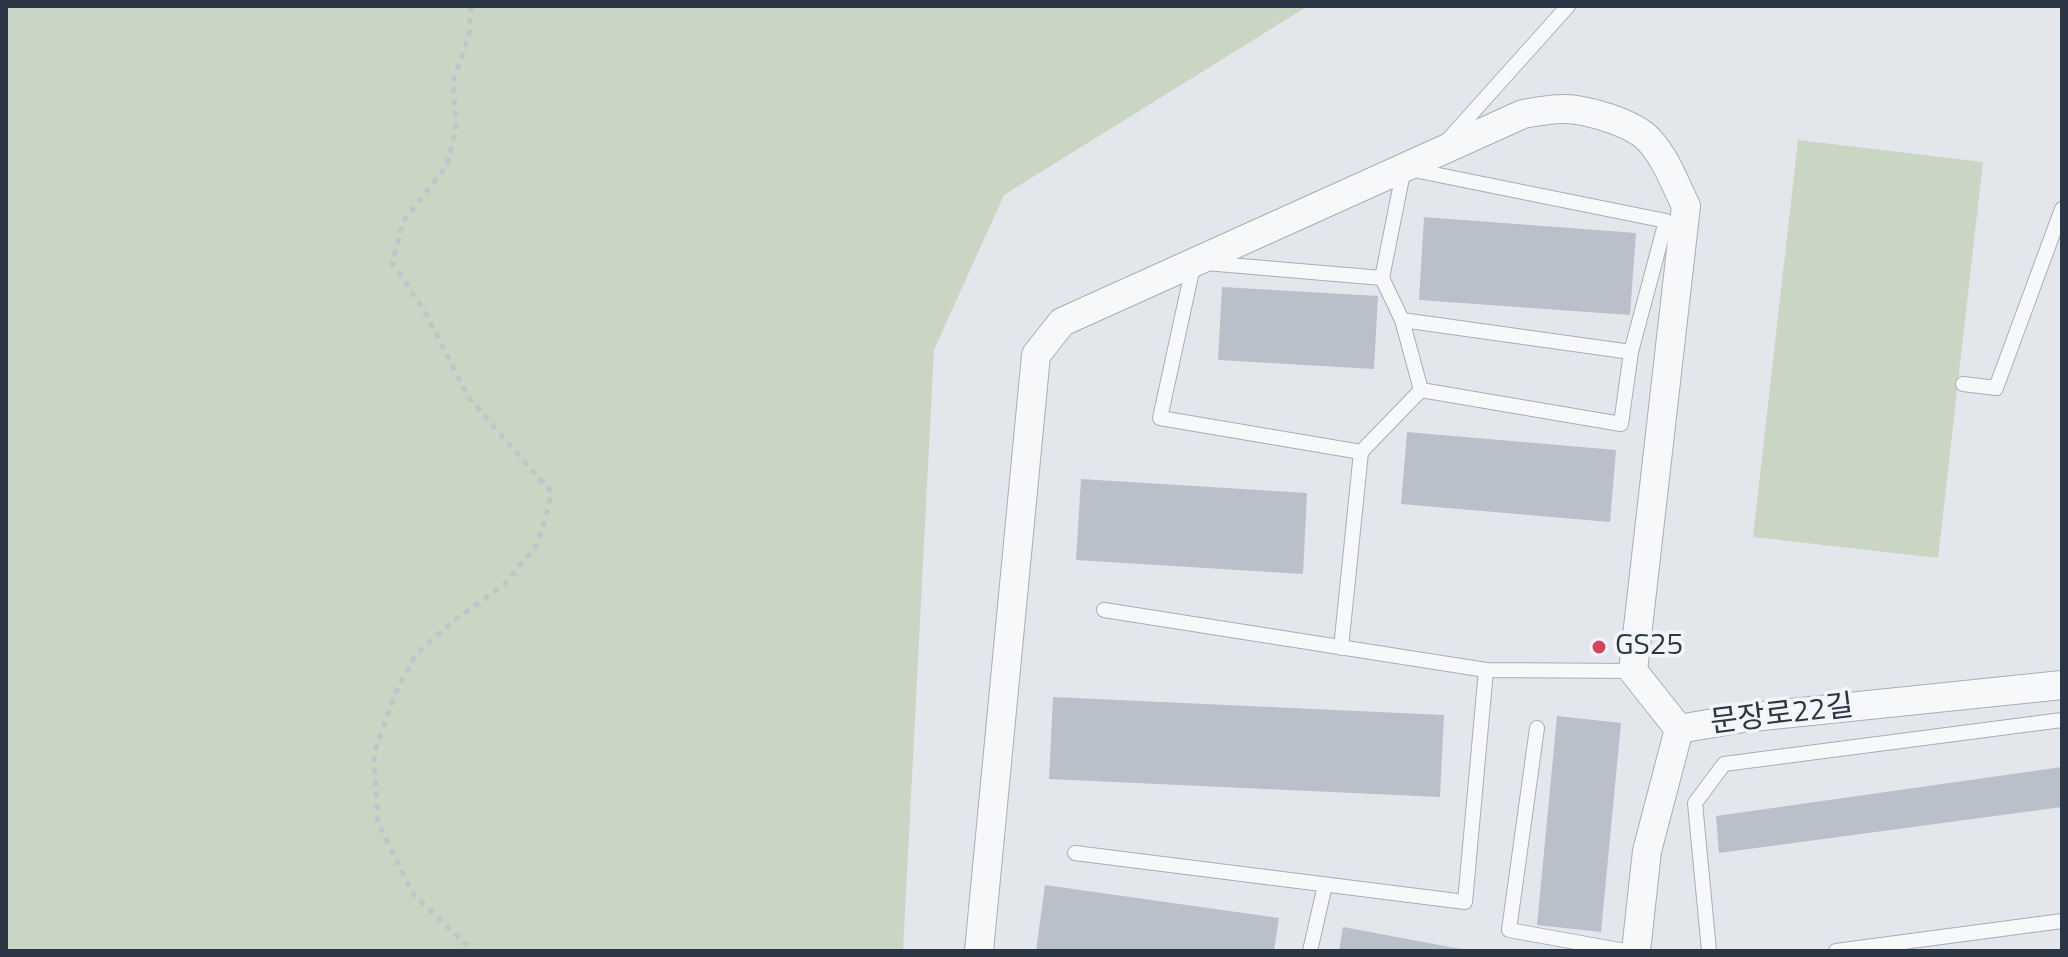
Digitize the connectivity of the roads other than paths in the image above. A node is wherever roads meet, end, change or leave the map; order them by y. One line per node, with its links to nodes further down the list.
1 (1568, 6): 2 (lane)
2 (1436, 153): 3 (street); 15 (street)
3 (1404, 168): 5 (street); 6 (lane); 8 (lane)
4 (2062, 209): 9 (lane)
5 (1194, 262): 6 (lane); 11 (lane); 23 (street)
6 (1382, 278): 7 (lane)
7 (1402, 320): 8 (lane); 10 (lane)
8 (1631, 352): 10 (lane)
9 (1963, 384)
10 (1421, 390): 11 (lane)
11 (1361, 452): 13 (lane)
12 (1104, 610): 13 (lane)
13 (1341, 648): 14 (lane)
14 (1486, 670): 15 (lane); 21 (lane)
15 (1633, 671): 19 (street)
16 (2062, 685): 19 (street, 문장로22길)
17 (2062, 720): 27 (lane)
18 (1537, 728): 25 (lane)
19 (1679, 729): 26 (street, 문장로22길)
20 (1075, 853): 21 (lane)
21 (1325, 885): 24 (lane)
22 (2062, 921): 28 (lane)
23 (979, 951)
24 (1310, 951)
25 (1625, 951)
26 (1636, 951)
27 (1709, 951)
28 (1836, 951)

